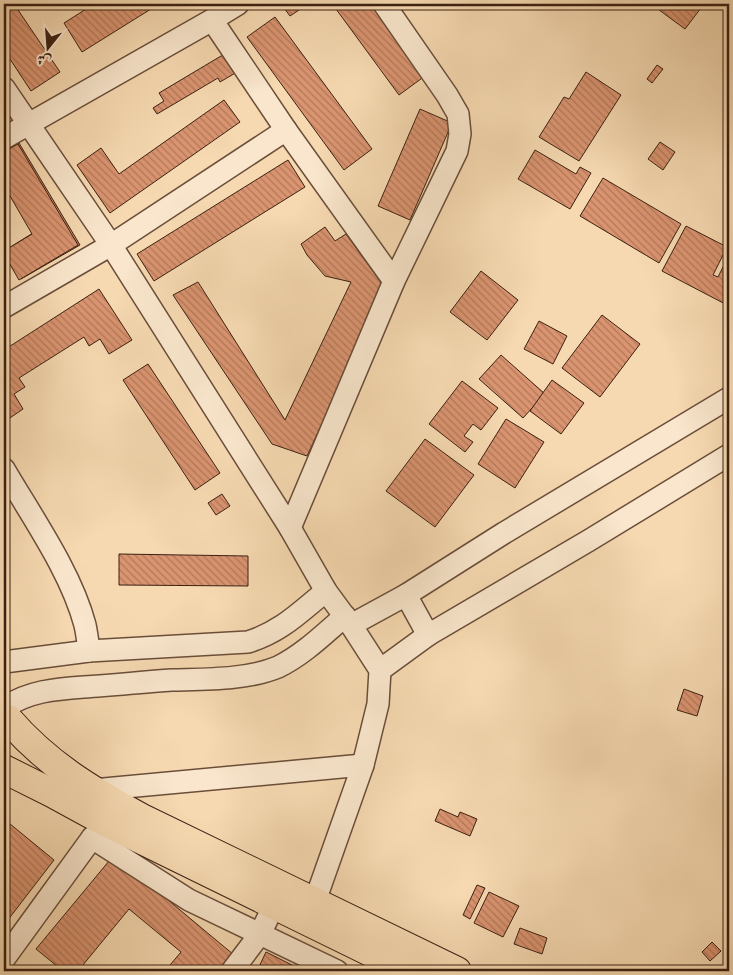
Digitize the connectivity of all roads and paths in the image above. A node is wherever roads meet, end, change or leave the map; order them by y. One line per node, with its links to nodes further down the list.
1 (238, 4): 3 (street)
2 (384, 4): 9 (street)
3 (212, 20): 5 (street); 6 (street)
4 (4, 88): 5 (street)
5 (28, 124): 7 (street); 8 (street)
6 (286, 130): 8 (street); 9 (street)
7 (4, 138)
8 (111, 245): 10 (street); 14 (street)
9 (394, 281): 14 (street)
10 (4, 307)
11 (729, 398): 16 (street)
12 (729, 455): 18 (street)
13 (4, 469): 19 (street)
14 (290, 528): 15 (street)
15 (326, 591): 17 (street); 19 (street)
16 (406, 595): 17 (street); 18 (street)
17 (348, 621): 21 (street); 22 (street)
18 (428, 635): 21 (street)
19 (89, 652): 20 (street)
20 (4, 662)
21 (380, 670): 24 (street)
22 (5, 711): 23 (highway); 26 (highway)
23 (4, 748)
24 (363, 765): 26 (street); 29 (street)
25 (4, 769): 27 (highway)
26 (93, 790): 28 (highway)
27 (99, 831): 28 (highway); 30 (street); 31 (street)
28 (279, 896): 29 (highway); 30 (street); 34 (highway)
29 (315, 901): 35 (highway)
30 (260, 934): 32 (street); 33 (street)
31 (4, 959)
32 (232, 971)
33 (337, 971)
34 (409, 971)
35 (457, 971)

